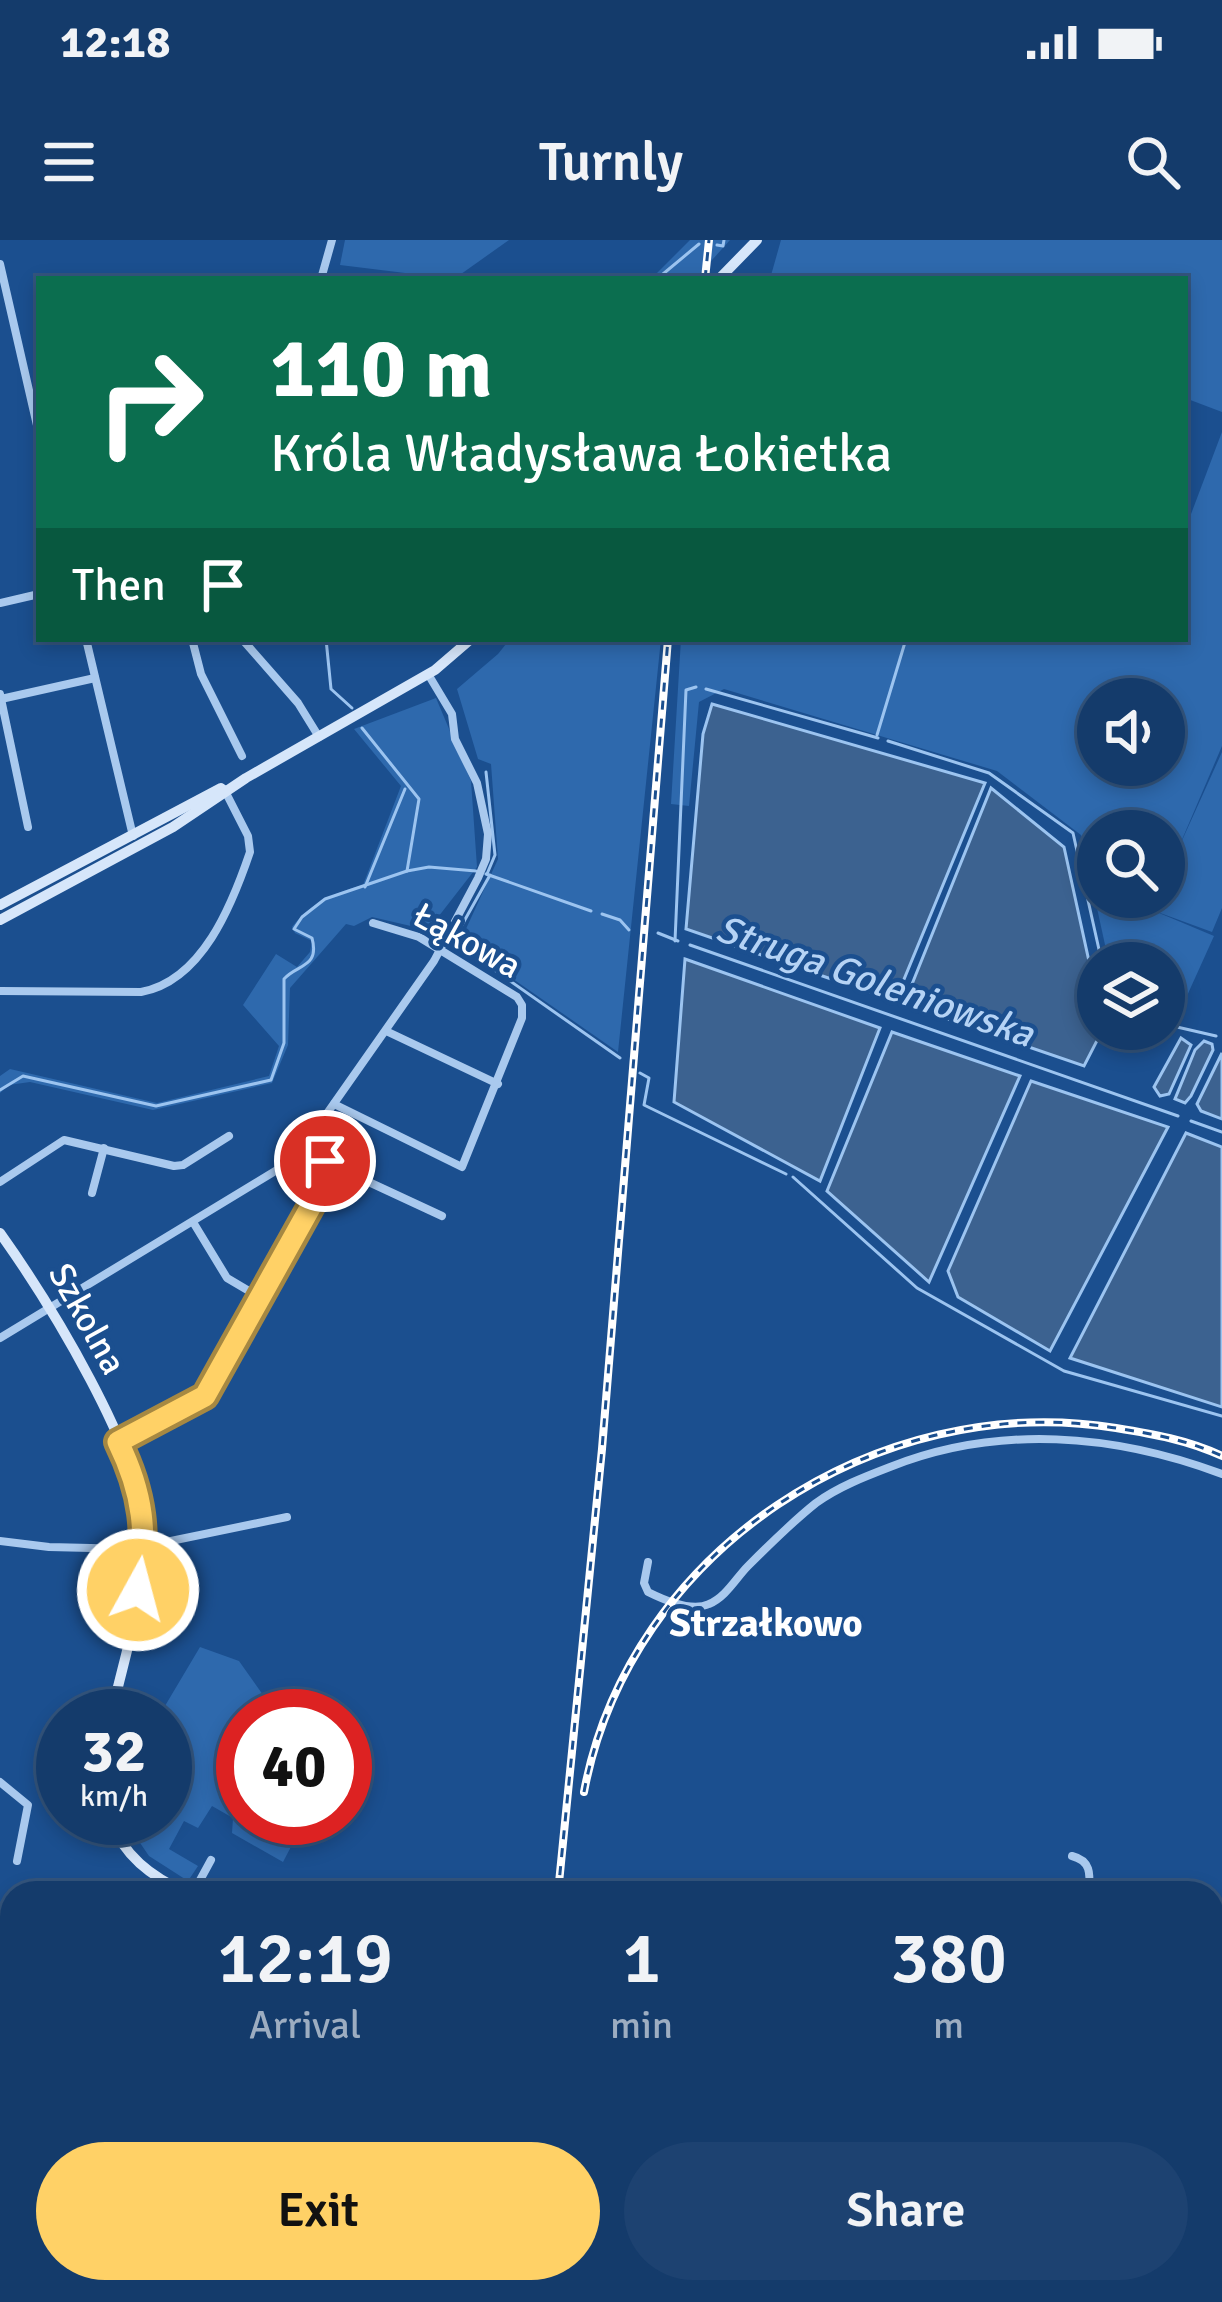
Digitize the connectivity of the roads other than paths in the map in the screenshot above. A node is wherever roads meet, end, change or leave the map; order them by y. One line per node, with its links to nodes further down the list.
1 (332, 240): 4 (street)
2 (757, 240): 5 (street)
3 (0, 264): 6 (street)
4 (322, 276)
5 (722, 276)
6 (2, 278): 7 (street)
7 (36, 421)
8 (36, 595): 9 (street)
9 (0, 602)
10 (87, 642): 15 (street)
11 (193, 642): 18 (street)
12 (245, 642): 17 (street)
13 (467, 642): 14 (street)
14 (428, 674): 17 (street); 25 (street)
15 (95, 678): 16 (street); 21 (street)
16 (1, 696): 20 (street)
17 (319, 737): 19 (street)
18 (242, 756)
19 (224, 790): 21 (street); 26 (street)
20 (28, 827)
21 (135, 841): 22 (street); 23 (street)
22 (0, 905)
23 (0, 920)
24 (373, 923): 25 (street, Łąkowa)
25 (439, 951): 27 (street); 28 (street, Łąkowa)
26 (0, 991)
27 (386, 1030): 28 (street); 29 (street)
28 (498, 1084): 29 (street)
29 (334, 1104): 32 (street)
30 (229, 1136): 31 (street)
31 (104, 1148): 34 (street); 35 (street)
32 (302, 1151): 33 (street); 37 (street)
33 (325, 1161): 36 (street); 39 (street)
34 (0, 1182)
35 (92, 1192)
36 (442, 1216)
37 (193, 1222): 39 (street); 40 (street)
38 (0, 1233): 40 (street, Szkolna)
39 (260, 1298): 42 (street)
40 (50, 1308): 41 (street); 42 (street, Szkolna)
41 (0, 1338)
42 (118, 1442): 46 (street, Szkolna)
43 (1222, 1474): 47 (street)
44 (287, 1517): 46 (street)
45 (0, 1541): 46 (street)
46 (145, 1546): 48 (street, Szkolna)
47 (648, 1562)
48 (116, 1689)
49 (0, 1782): 53 (street)
50 (122, 1845): 54 (street)
51 (1072, 1856): 56 (street)
52 (211, 1860): 55 (street)
53 (17, 1861)
54 (168, 1881)
55 (198, 1881)
56 (1088, 1881)

